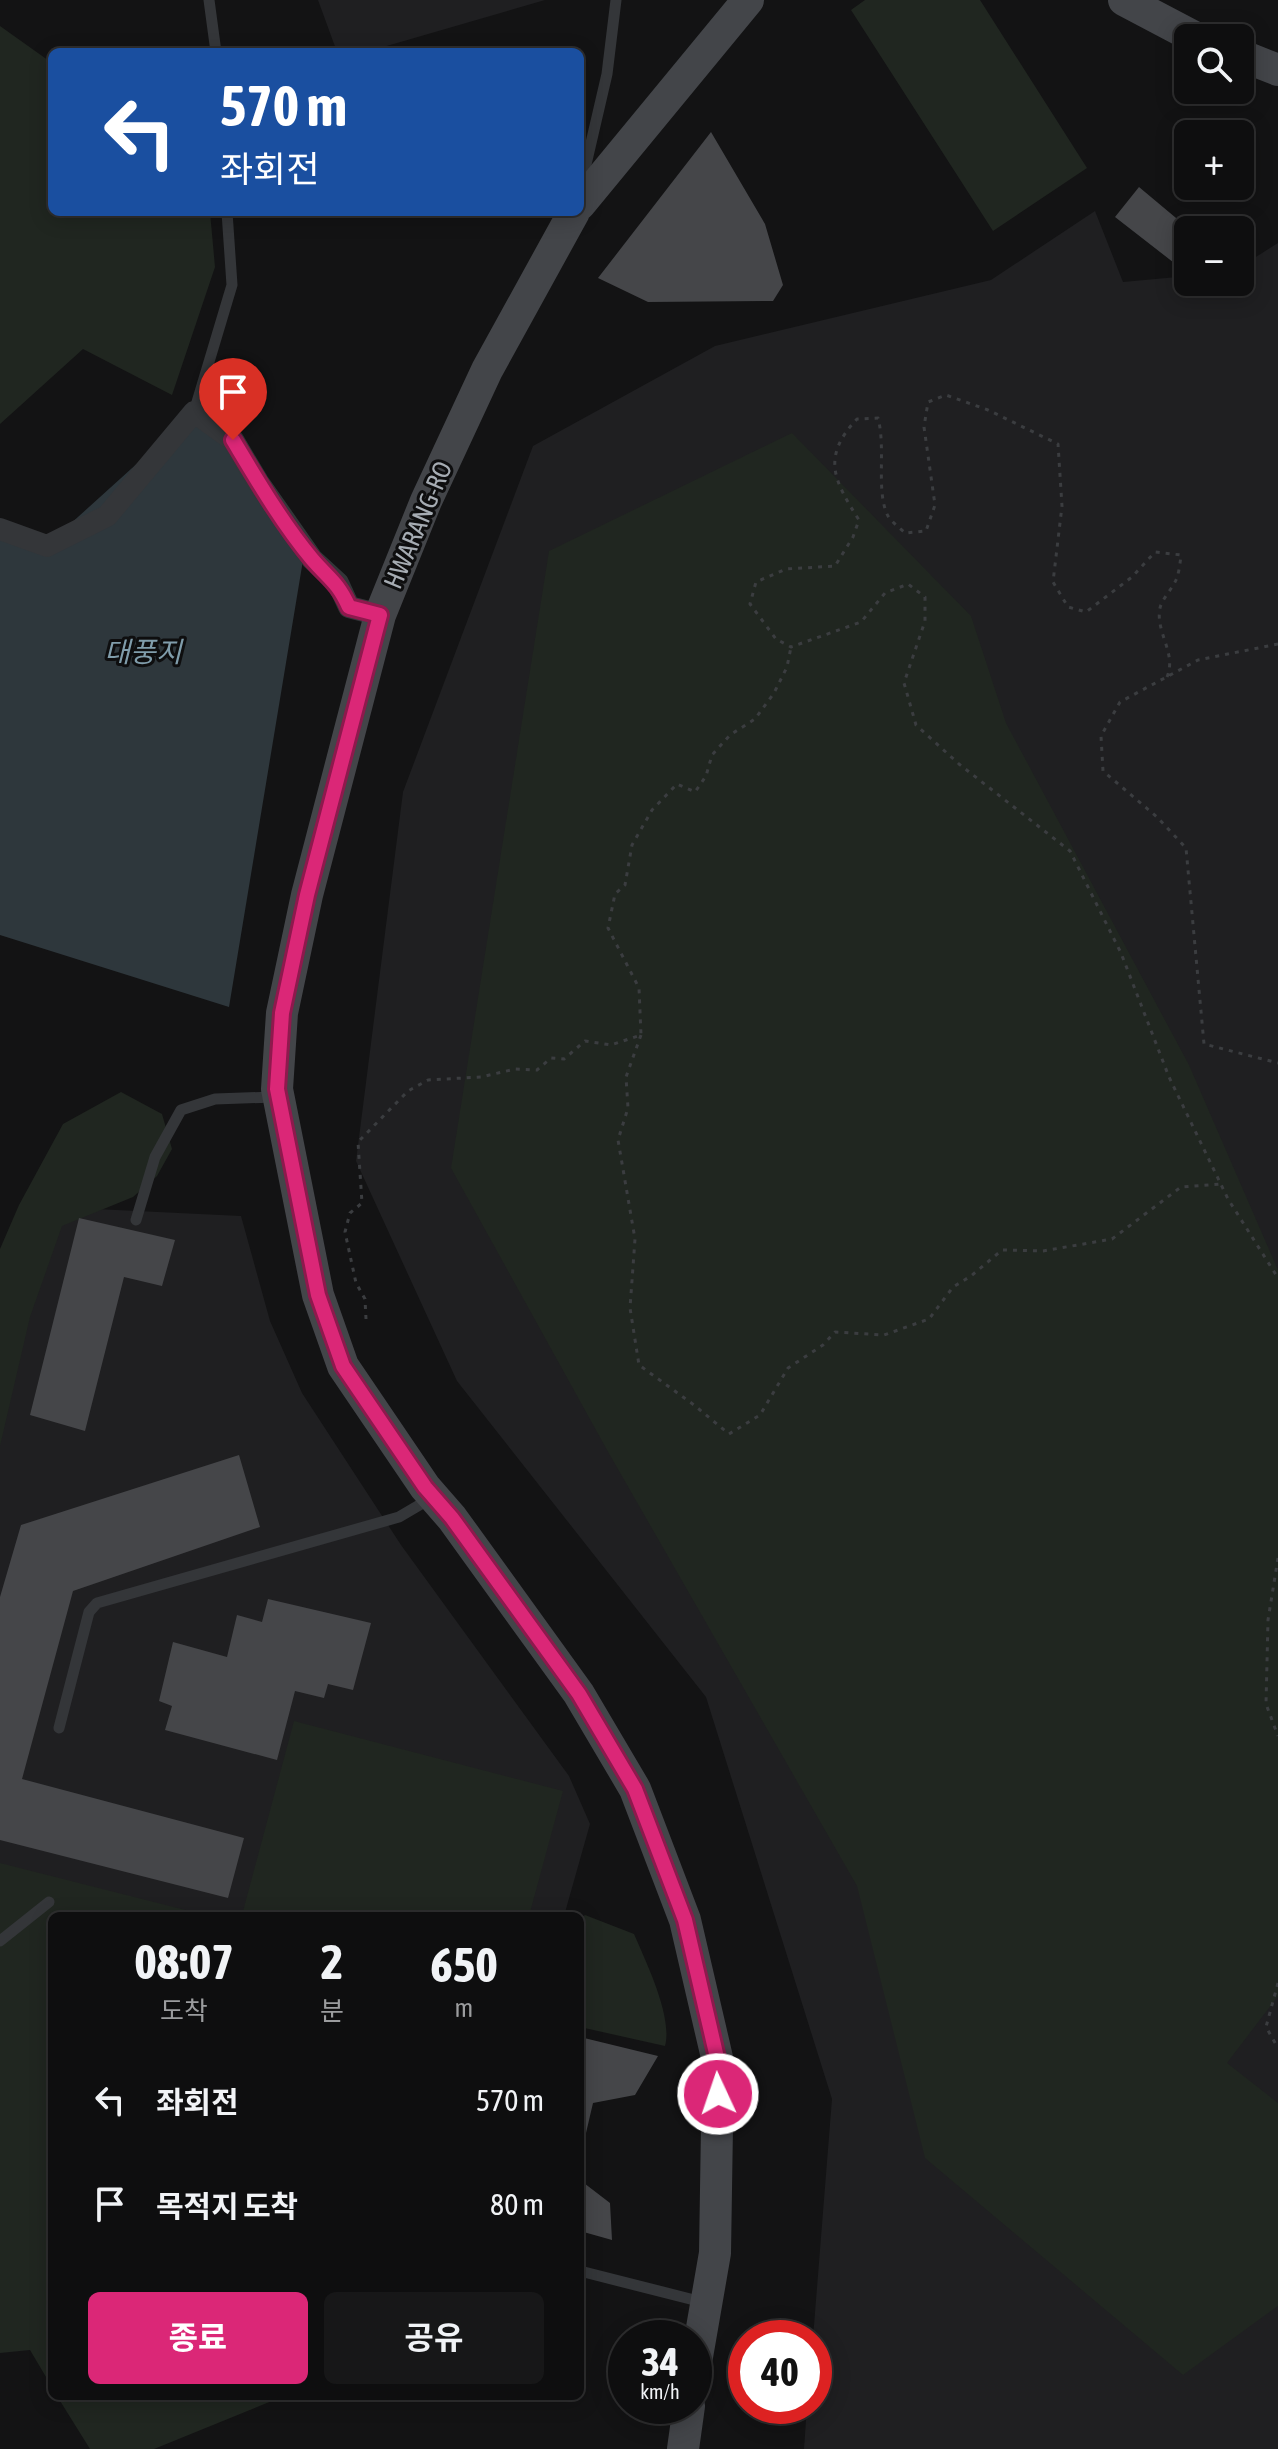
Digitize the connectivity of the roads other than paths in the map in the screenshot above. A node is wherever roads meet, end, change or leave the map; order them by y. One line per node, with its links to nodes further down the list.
1 (209, 0): 6 (lane)
2 (616, 0): 9 (lane)
3 (748, 0): 10 (street)
4 (1124, 0): 5 (street)
5 (1174, 26)
6 (215, 48)
7 (1254, 61): 8 (street)
8 (1278, 70)
9 (584, 173)
10 (584, 199)
11 (227, 216): 13 (lane)
12 (572, 216): 15 (street, HWARANG-RO)
13 (194, 412): 14 (street); 15 (street)
14 (0, 529)
15 (380, 615): 16 (street, HWARANG-RO)
16 (279, 1097): 17 (lane); 18 (street, HWARANG-RO)
17 (136, 1220)
18 (433, 1497): 19 (lane); 23 (street, HWARANG-RO)
19 (59, 1728)
20 (49, 1902): 21 (lane)
21 (0, 1941)
22 (584, 2272): 23 (lane)
23 (706, 2303): 24 (street, HWARANG-RO)
24 (703, 2320)
25 (686, 2424): 26 (street)
26 (683, 2449)

